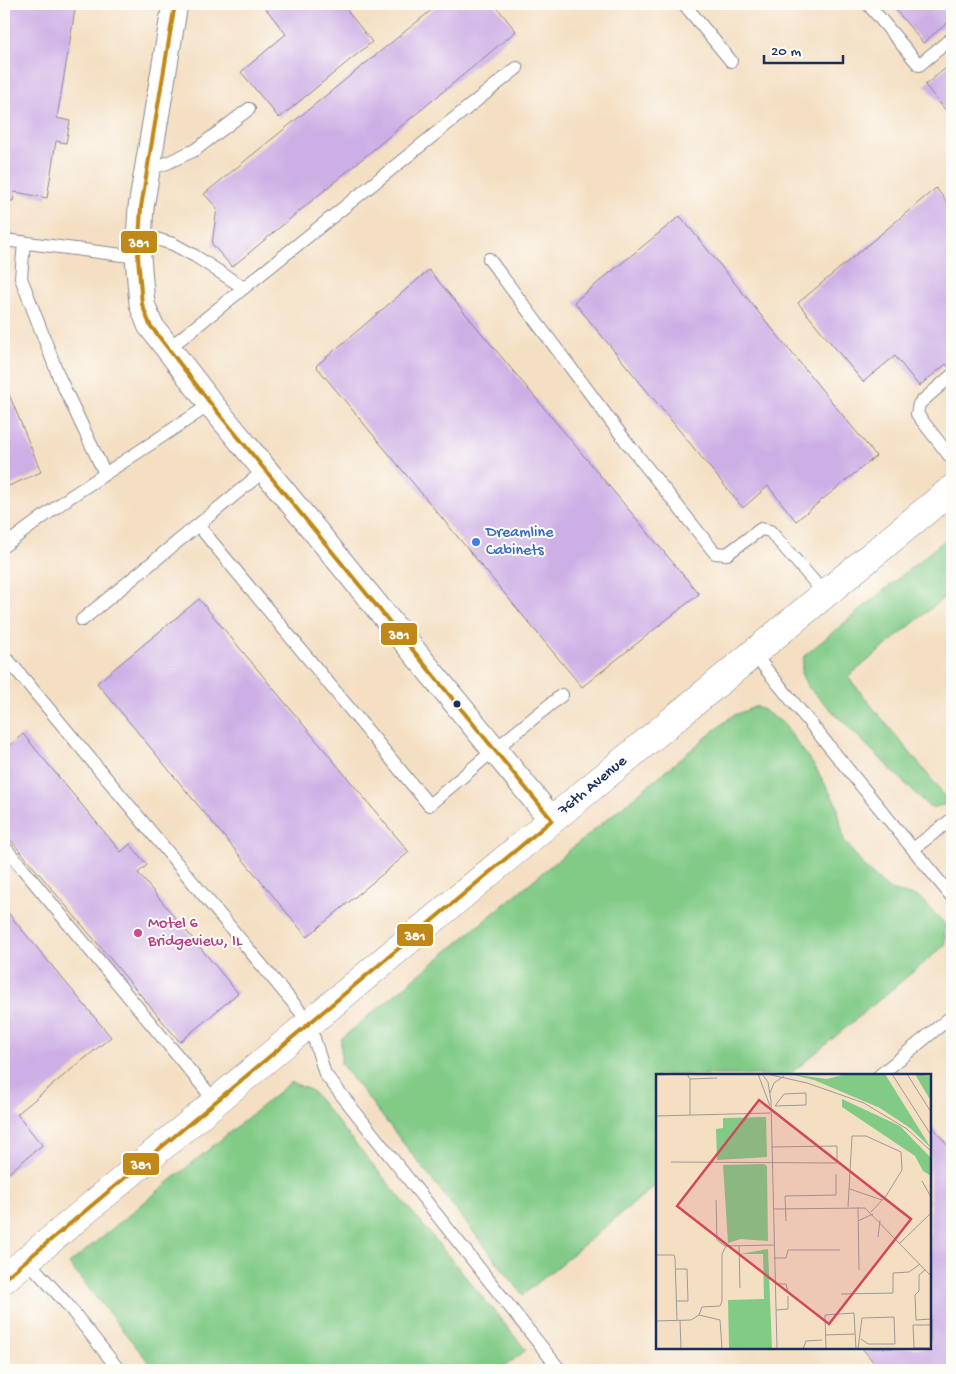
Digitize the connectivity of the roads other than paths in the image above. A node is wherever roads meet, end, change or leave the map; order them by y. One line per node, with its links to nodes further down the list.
1 (175, 4): 8 (street)
2 (684, 4): 5 (lane)
3 (868, 4): 4 (lane)
4 (952, 38)
5 (731, 61)
6 (517, 68): 13 (lane)
7 (249, 109): 8 (lane)
8 (147, 170): 11 (street)
9 (4, 240): 10 (lane)
10 (24, 242): 11 (lane); 19 (lane)
11 (139, 245): 13 (lane); 14 (street)
12 (489, 259): 23 (lane)
13 (244, 288): 14 (lane)
14 (168, 349): 16 (street)
15 (952, 375): 17 (lane)
16 (211, 404): 18 (street); 19 (lane)
17 (952, 460)
18 (265, 470): 21 (lane); 28 (street)
19 (105, 474): 22 (lane)
20 (952, 489): 23 (street, 76th Avenue)
21 (198, 525): 24 (lane); 28 (lane)
22 (4, 546)
23 (824, 594): 25 (street, 76th Avenue)
24 (82, 620)
25 (753, 653): 30 (street, 76th Avenue); 32 (lane)
26 (4, 665): 35 (lane)
27 (562, 695): 28 (lane)
28 (494, 750): 30 (street)
29 (952, 819): 32 (lane)
30 (552, 820): 35 (street, 76th Avenue)
31 (4, 846): 37 (lane)
32 (914, 849): 33 (lane)
33 (952, 897)
34 (952, 1016): 36 (lane)
35 (309, 1022): 37 (street, 76th Avenue); 41 (lane)
36 (881, 1074)
37 (215, 1101): 38 (street, 76th Avenue)
38 (26, 1259): 39 (street, 76th Avenue); 40 (lane)
39 (4, 1279)
40 (119, 1370)
41 (560, 1370)

